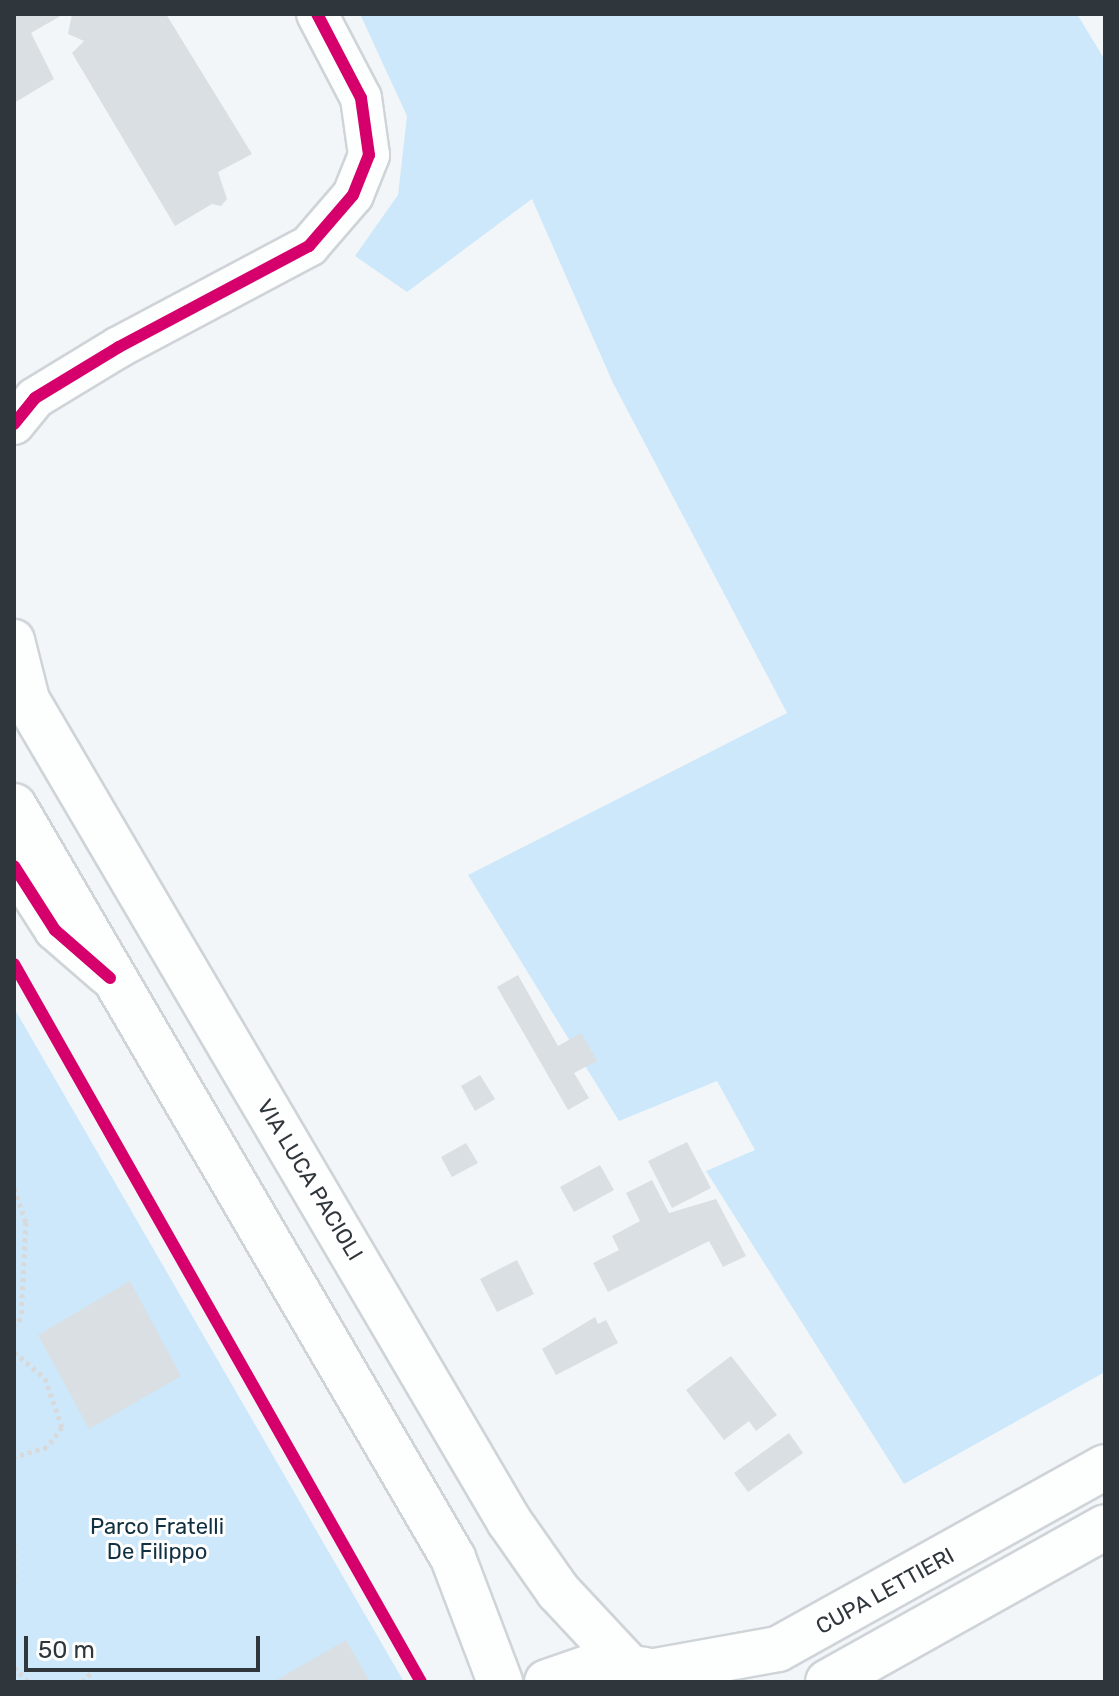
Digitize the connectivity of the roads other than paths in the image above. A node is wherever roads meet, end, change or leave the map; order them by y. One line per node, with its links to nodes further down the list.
1 (317, 14): 2 (street)
2 (14, 424)
3 (14, 640): 4 (street)
4 (23, 694): 10 (main road, VIA LUCA PACIOLI)
5 (14, 806): 7 (main road)
6 (14, 866): 7 (street)
7 (110, 978): 11 (main road)
8 (1105, 1467): 10 (main road, CUPA LETTIERI)
9 (1105, 1527): 13 (main road)
10 (648, 1673): 12 (main road, CUPA LETTIERI)
11 (500, 1682)
12 (547, 1682)
13 (828, 1682)

